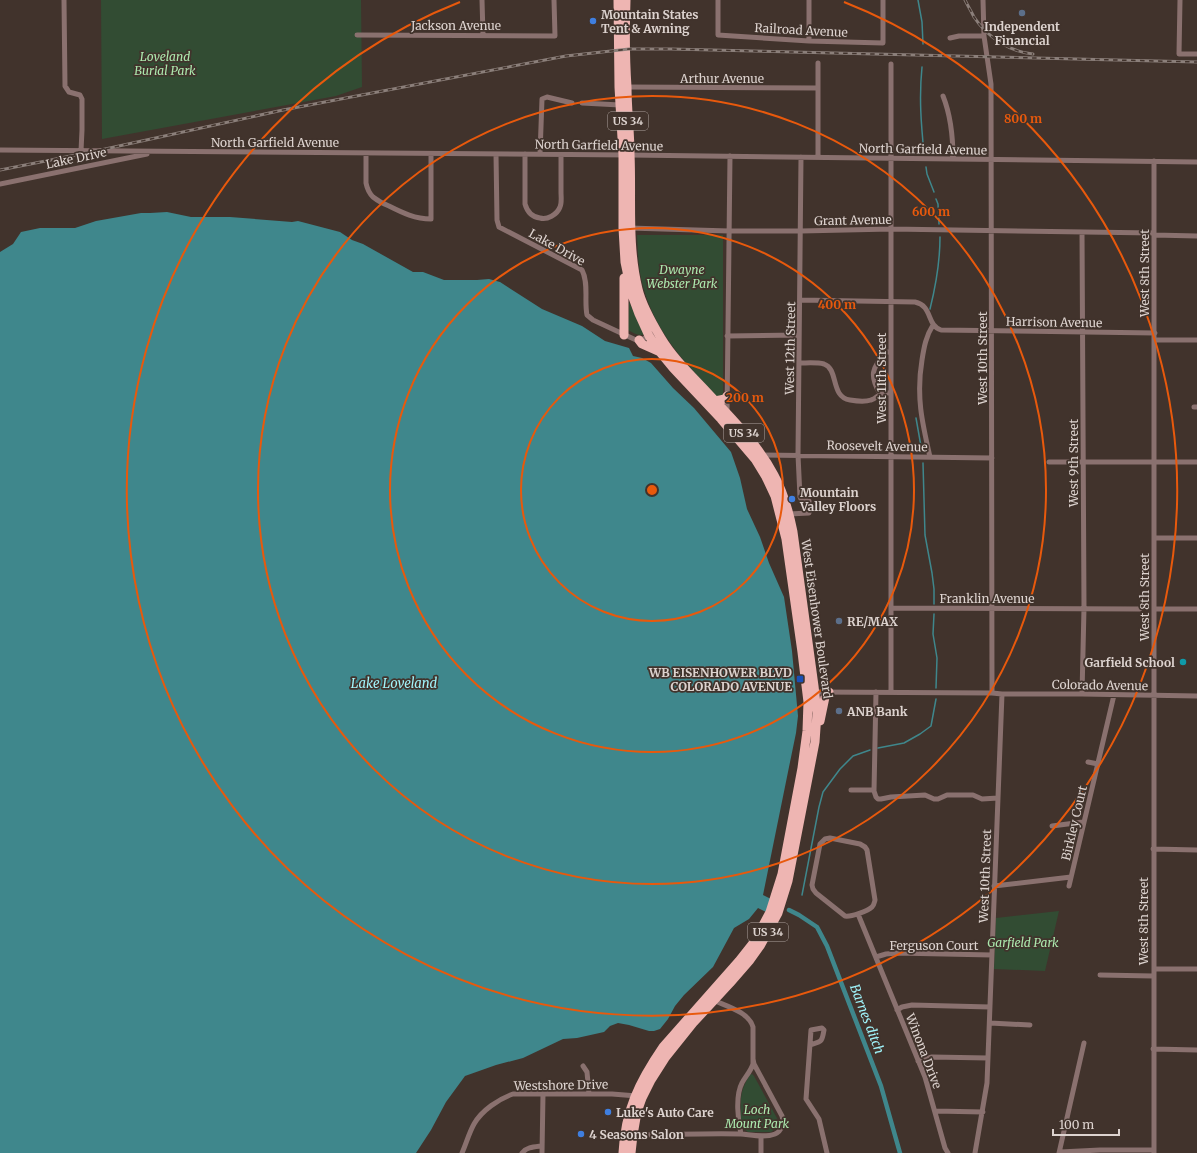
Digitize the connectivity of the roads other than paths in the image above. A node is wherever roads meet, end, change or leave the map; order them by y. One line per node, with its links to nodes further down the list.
1 (64, 0): 27 (street)
2 (482, 0): 13 (street)
3 (554, 0): 13 (street, Jackson Avenue)
4 (618, 0): 11 (highway, US 34)
5 (626, 0): 11 (highway, US 34)
6 (718, 0): 16 (street, Railroad Avenue)
7 (809, 0): 16 (street)
8 (883, 0): 16 (street, Railroad Avenue)
9 (983, 0): 14 (street, West 10th Street)
10 (1180, 0): 17 (street)
11 (622, 32): 20 (highway, US 34)
12 (357, 35): 13 (street, Jackson Avenue)
13 (483, 35)
14 (984, 36): 15 (street); 41 (street, West 10th Street)
15 (950, 38)
16 (809, 41)
17 (1197, 54)
18 (818, 63): 21 (street)
19 (891, 64): 39 (street, West 11th Street)
20 (623, 87): 21 (street, Arthur Avenue); 25 (highway, West Eisenhower Boulevard / US 34); 35 (highway, West Eisenhower Boulevard / US 34)
21 (818, 88): 38 (street)
22 (943, 96): 40 (street)
23 (572, 103): 33 (street)
24 (582, 103): 25 (street)
25 (620, 105): 35 (highway, West Eisenhower Boulevard / US 34)
26 (0, 150): 27 (street, North Garfield Avenue)
27 (81, 151): 28 (street, North Garfield Avenue)
28 (156, 152): 29 (street, North Garfield Avenue); 44 (street, Lake Drive)
29 (366, 153): 30 (street, North Garfield Avenue); 30 (street)
30 (431, 154): 31 (street, North Garfield Avenue)
31 (496, 154): 32 (street, North Garfield Avenue); 61 (street, Lake Drive)
32 (525, 154): 33 (street, North Garfield Avenue); 34 (street)
33 (540, 154): 34 (street, North Garfield Avenue)
34 (561, 155): 35 (street, North Garfield Avenue)
35 (626, 155): 36 (street, North Garfield Avenue); 45 (highway, West Eisenhower Boulevard / US 34)
36 (730, 156): 37 (street, North Garfield Avenue); 47 (street)
37 (801, 157): 38 (street, North Garfield Avenue); 48 (street, West 12th Street)
38 (818, 157): 39 (street, North Garfield Avenue)
39 (891, 158): 40 (street, North Garfield Avenue); 46 (street, West 11th Street)
40 (953, 159): 41 (street, North Garfield Avenue)
41 (992, 160): 42 (street, North Garfield Avenue); 49 (street, West 10th Street)
42 (1154, 162): 43 (street, North Garfield Avenue); 51 (street, West 8th Street)
43 (1197, 162)
44 (0, 184)
45 (627, 228): 47 (street, Grant Avenue); 53 (highway, West Eisenhower Boulevard / US 34); 59 (highway, West Eisenhower Boulevard / US 34)
46 (891, 229): 48 (street, Grant Avenue); 49 (street, Grant Avenue); 55 (street, West 11th Street)
47 (729, 231): 48 (street, Grant Avenue); 63 (street)
48 (801, 231): 54 (street, West 12th Street)
49 (992, 231): 50 (street, Grant Avenue); 57 (street, West 10th Street)
50 (1082, 232): 51 (street, Grant Avenue); 58 (street, West 9th Street)
51 (1154, 234): 52 (street, Grant Avenue); 60 (street, West 8th Street)
52 (1197, 236)
53 (626, 262): 59 (highway, West Eisenhower Boulevard / US 34); 61 (highway)
54 (800, 300): 55 (street); 62 (street, West 12th Street)
55 (891, 301): 56 (street); 68 (street, West 11th Street)
56 (933, 325): 57 (street, Harrison Avenue); 78 (street)
57 (992, 331): 58 (street, Harrison Avenue); 79 (street, West 10th Street)
58 (1083, 332): 60 (street, Harrison Avenue); 81 (street, West 9th Street)
59 (653, 333): 64 (street); 67 (highway, West Eisenhower Boulevard / US 34); 73 (highway, West Eisenhower Boulevard / US 34)
60 (1154, 333): 65 (street, West 8th Street)
61 (624, 335): 64 (street, Lake Drive)
62 (799, 335): 63 (street); 69 (street, West 12th Street)
63 (727, 336): 72 (street)
64 (639, 340): 67 (highway)
65 (1154, 340): 66 (street); 82 (street, West 8th Street)
66 (1197, 340)
67 (660, 352): 74 (highway, West Eisenhower Boulevard / US 34)
68 (891, 352): 70 (street, West 11th Street); 71 (street)
69 (799, 363): 71 (street); 76 (street, West 12th Street)
70 (891, 393): 71 (street); 77 (street, West 11th Street)
71 (880, 394)
72 (727, 396): 73 (highway); 74 (street)
73 (715, 400): 74 (highway, West Eisenhower Boulevard / US 34)
74 (724, 416): 75 (highway, West Eisenhower Boulevard / US 34); 84 (highway, West Eisenhower Boulevard / US 34)
75 (762, 455): 76 (street, Roosevelt Avenue); 85 (highway, West Eisenhower Boulevard / US 34)
76 (798, 455): 77 (street, Roosevelt Avenue); 85 (street, West 12th Street)
77 (890, 457): 78 (street, Roosevelt Avenue); 88 (street, West 11th Street)
78 (930, 457): 79 (street, Roosevelt Avenue)
79 (992, 458): 89 (street, West 10th Street)
80 (1049, 462): 81 (street)
81 (1083, 462): 82 (street); 90 (street, West 9th Street)
82 (1155, 462): 83 (street); 86 (street, West 8th Street)
83 (1197, 462)
84 (778, 505): 85 (highway); 94 (highway, West Eisenhower Boulevard / US 34)
85 (789, 514): 94 (highway, West Eisenhower Boulevard / US 34)
86 (1154, 538): 87 (street); 92 (street, West 8th Street)
87 (1197, 538)
88 (891, 608): 89 (street, Franklin Avenue); 97 (street, West 11th Street)
89 (992, 608): 90 (street, Franklin Avenue); 98 (street, West 10th Street)
90 (1084, 608): 91 (street, Franklin Avenue); 100 (street, West 9th Street)
91 (1140, 609)
92 (1154, 609): 93 (street); 102 (street, West 8th Street)
93 (1197, 609)
94 (811, 692): 95 (street); 104 (highway, West Eisenhower Boulevard / US 34); 124 (highway, West Eisenhower Boulevard / US 34)
95 (829, 692): 96 (street); 104 (highway)
96 (876, 692): 97 (street); 108 (street)
97 (891, 692): 98 (street)
98 (992, 693): 99 (street, Colorado Avenue)
99 (1002, 694): 100 (street, Colorado Avenue); 109 (street, West 10th Street)
100 (1082, 694): 101 (street, Colorado Avenue)
101 (1114, 695): 102 (street, Colorado Avenue); 106 (street, Birkley Court)
102 (1153, 696): 103 (street, Colorado Avenue); 112 (street, West 8th Street)
103 (1197, 696)
104 (816, 728): 124 (highway, West Eisenhower Boulevard / US 34)
105 (1088, 762): 106 (street)
106 (1098, 764): 110 (street, Birkley Court)
107 (850, 790): 108 (street)
108 (874, 790): 109 (street)
109 (998, 798): 115 (street, West 10th Street)
110 (1083, 822): 111 (street); 114 (street, Birkley Court)
111 (1052, 826)
112 (1153, 849): 113 (street); 120 (street, West 8th Street)
113 (1197, 850)
114 (1072, 877): 115 (street); 116 (street, Birkley Court)
115 (994, 886): 118 (street, West 10th Street)
116 (1069, 886)
117 (858, 914): 117 (street); 119 (street, Winona Drive)
118 (992, 955): 119 (street, Ferguson Court); 125 (street, West 10th Street)
119 (876, 957): 126 (street, Winona Drive)
120 (1154, 969): 121 (street); 123 (street, West 8th Street)
121 (1197, 970)
122 (1100, 975): 123 (street)
123 (1153, 976): 131 (street, West 8th Street)
124 (710, 998): 134 (street); 139 (highway, West Eisenhower Boulevard / US 34)
125 (990, 1006): 126 (street); 127 (street, West 10th Street)
126 (897, 1010): 135 (street, Winona Drive)
127 (990, 1023): 128 (street); 133 (street, West 10th Street)
128 (1030, 1025)
129 (1084, 1043): 146 (street)
130 (810, 1045): 154 (street)
131 (1153, 1049): 132 (street); 147 (street, West 8th Street)
132 (1197, 1050)
133 (988, 1058): 135 (street); 141 (street, West 10th Street)
134 (753, 1059): 142 (street); 144 (street)
135 (918, 1061): 140 (street, Winona Drive)
136 (583, 1066): 138 (street)
137 (543, 1094): 138 (street, Westshore Drive); 145 (street); 148 (street, Westshore Drive)
138 (589, 1094): 139 (street, Westshore Drive)
139 (638, 1097): 143 (highway, West Eisenhower Boulevard / US 34)
140 (936, 1111): 141 (street); 155 (street, Winona Drive)
141 (983, 1112): 156 (street, West 10th Street)
142 (741, 1134): 143 (street); 144 (street)
143 (629, 1135): 151 (highway, West Eisenhower Boulevard / US 34); 152 (highway, West Eisenhower Boulevard / US 34)
144 (761, 1136): 153 (street)
145 (542, 1146): 149 (street); 150 (street)
146 (1060, 1152): 147 (street)
147 (1154, 1152)
148 (462, 1153)
149 (522, 1153)
150 (542, 1153)
151 (622, 1153)
152 (631, 1153)
153 (761, 1153)
154 (827, 1153)
155 (948, 1153)
156 (975, 1153)

